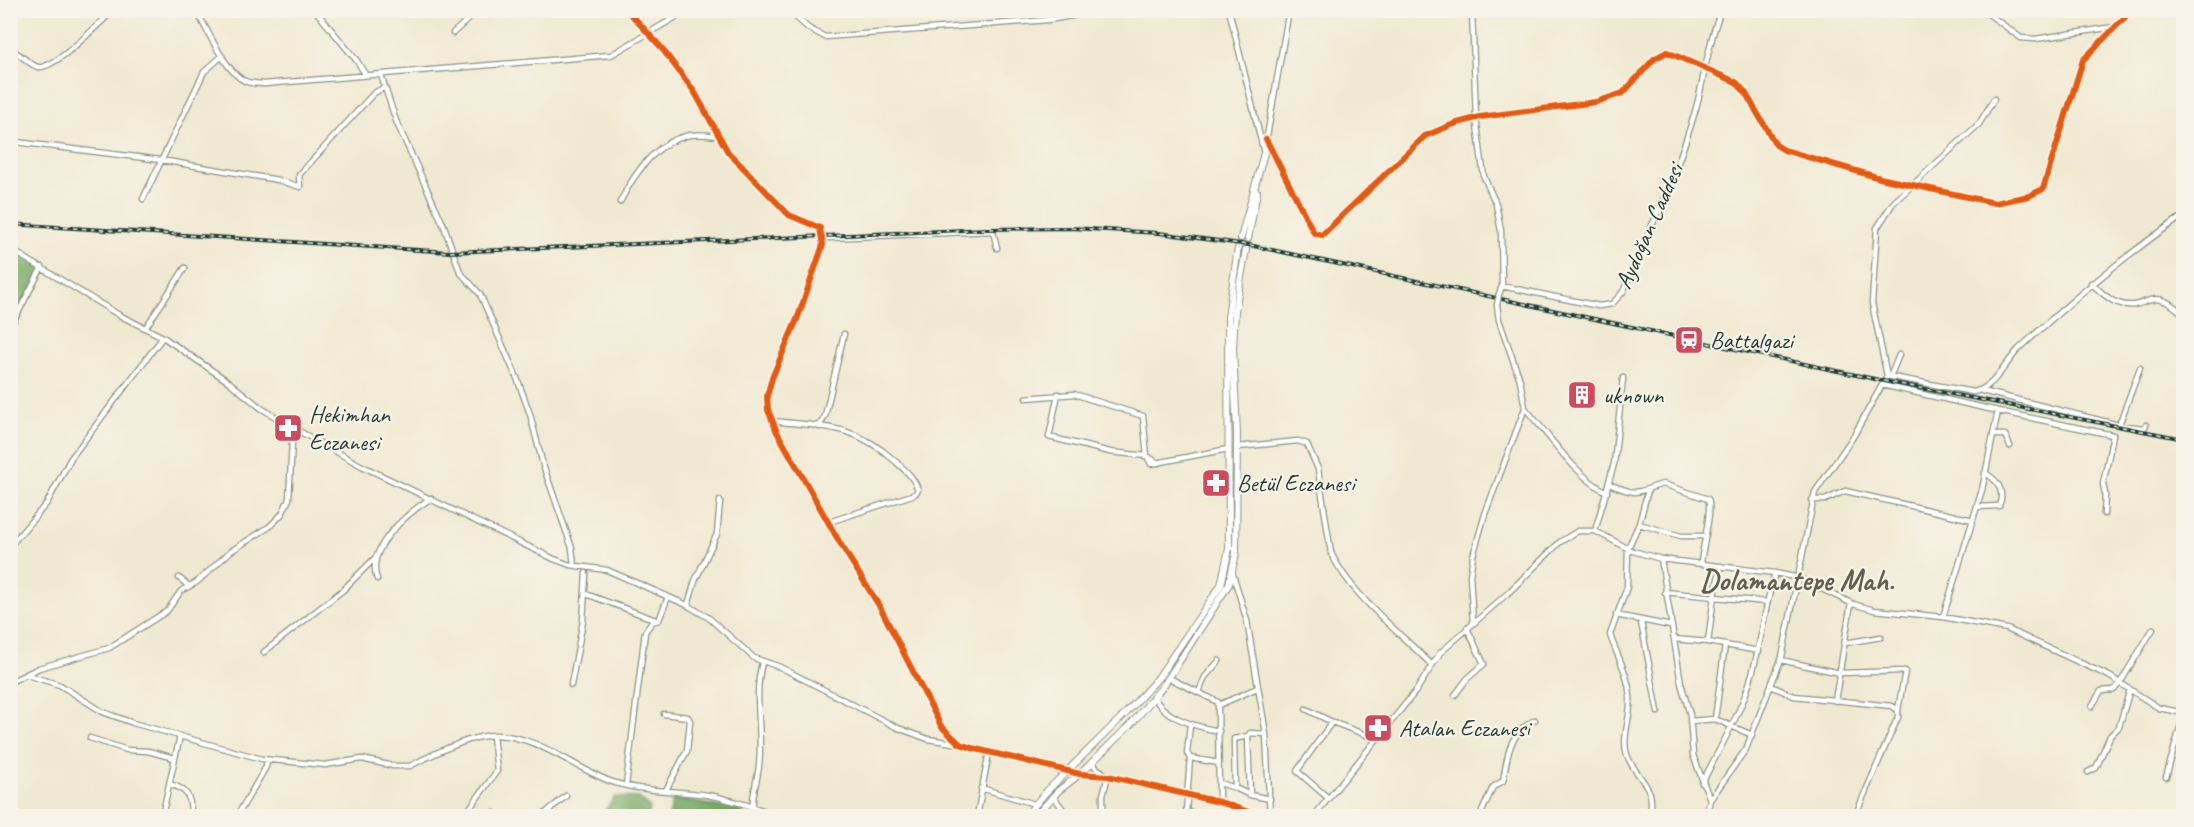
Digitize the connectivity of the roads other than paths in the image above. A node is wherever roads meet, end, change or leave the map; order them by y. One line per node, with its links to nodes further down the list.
1 (114, 10): 20 (street)
2 (196, 10): 21 (street)
3 (315, 10): 23 (street)
4 (478, 10): 18 (street)
5 (627, 10): 19 (street)
6 (688, 10): 19 (street)
7 (788, 10): 16 (street)
8 (1106, 10): 16 (street)
9 (1229, 10): 31 (street)
10 (1277, 10): 15 (street)
11 (1472, 10): 27 (street)
12 (1721, 10): 22 (street, Aydoğan Caddesi)
13 (1983, 10): 17 (street)
14 (2132, 10): 17 (street)
15 (1289, 12): 29 (street)
16 (1076, 13)
17 (2114, 27): 33 (street)
18 (453, 33)
19 (647, 33): 24 (street); 28 (street)
20 (10, 49)
21 (222, 56): 23 (street); 32 (street)
22 (1704, 69): 27 (street); 33 (street); 46 (street, Aydoğan Caddesi)
23 (365, 74): 24 (street)
24 (381, 75): 25 (street)
25 (385, 87): 32 (street); 93 (street)
26 (1994, 99): 33 (street)
27 (1476, 118): 29 (street); 46 (street)
28 (719, 136): 35 (street); 37 (street)
29 (1266, 139): 31 (street)
30 (16, 142): 32 (street)
31 (1264, 153): 38 (main road)
32 (161, 160): 34 (street)
33 (1913, 185): 54 (street)
34 (143, 199)
35 (620, 202)
36 (2184, 215): 45 (street)
37 (823, 235): 39 (street); 62 (street)
38 (1244, 239)
39 (998, 248)
40 (1238, 248): 70 (main road)
41 (10, 249): 43 (street)
42 (1246, 249): 69 (main road)
43 (42, 267): 48 (street); 49 (street)
44 (185, 268): 48 (street)
45 (2091, 283): 47 (street); 57 (street)
46 (1502, 286): 60 (street, bridge)
47 (2184, 315)
48 (146, 327): 51 (street)
49 (10, 328)
50 (844, 334): 65 (street)
51 (164, 338): 66 (street); 88 (street)
52 (1899, 355): 54 (street)
53 (2140, 368): 63 (street)
54 (1889, 377): 56 (street); 57 (street)
55 (1623, 378): 73 (street)
56 (1882, 385): 61 (street); 79 (street)
57 (1982, 391): 63 (street)
58 (1058, 394): 59 (street); 71 (street); 71 (street)
59 (1026, 398)
60 (1525, 408): 77 (street); 113 (street)
61 (1998, 411): 67 (street); 74 (street)
62 (772, 420): 65 (street); 84 (street)
63 (2118, 425): 64 (street)
64 (2146, 425)
65 (819, 427): 84 (street)
66 (297, 430): 78 (street); 101 (street)
67 (1993, 435): 68 (street); 72 (street)
68 (2010, 446)
69 (1237, 447): 95 (main road); 127 (street)
70 (1228, 449): 71 (street); 95 (main road)
71 (1147, 456)
72 (1985, 473): 81 (street); 81 (street)
73 (1610, 484): 76 (street); 77 (street)
74 (2103, 484): 75 (street); 82 (street)
75 (2110, 485)
76 (1648, 490): 85 (street); 87 (street)
77 (1607, 492): 86 (street)
78 (431, 498): 90 (street); 93 (street)
79 (1812, 500): 83 (street); 99 (street)
80 (720, 501): 108 (street)
81 (1977, 507): 83 (street)
82 (2104, 514)
83 (1973, 520): 110 (street)
84 (829, 522): 162 (street)
85 (1639, 524): 87 (street); 89 (street)
86 (1595, 531): 89 (street); 113 (street)
87 (1703, 536): 92 (street)
88 (10, 546)
89 (1628, 548): 91 (street); 109 (street)
90 (376, 557): 100 (street); 123 (street)
91 (1661, 559): 92 (street); 102 (street)
92 (1701, 563): 94 (street)
93 (574, 565): 105 (street)
94 (1721, 566): 97 (street); 104 (street)
95 (1230, 570): 130 (main road); 135 (street); 169 (main road)
96 (586, 573): 103 (street)
97 (1775, 573): 99 (street); 106 (street)
98 (179, 578): 101 (street)
99 (1798, 578): 107 (street); 124 (street)
100 (377, 579)
101 (189, 586): 129 (street)
102 (1665, 591): 104 (street); 114 (street)
103 (586, 594): 111 (street); 133 (street)
104 (1714, 596): 106 (street); 119 (street)
105 (668, 597): 108 (street); 111 (street)
106 (1766, 602): 122 (street)
107 (1851, 603): 110 (street); 120 (street)
108 (688, 605): 126 (street)
109 (1617, 615): 112 (street); 209 (street)
110 (1943, 618): 132 (street)
111 (657, 621): 177 (street)
112 (1641, 622): 114 (street); 145 (street)
113 (1473, 623): 115 (street)
114 (1671, 626): 118 (street)
115 (1467, 628): 127 (street); 138 (street)
116 (2153, 629): 132 (street)
117 (1881, 637): 120 (street)
118 (1674, 639): 119 (street); 150 (street)
119 (1708, 642): 121 (street)
120 (1845, 643): 128 (street)
121 (1725, 645): 122 (street); 148 (street)
122 (1759, 651): 153 (street)
123 (264, 652)
124 (1781, 660): 128 (street); 134 (street)
125 (1219, 661): 137 (street)
126 (762, 663): 162 (street); 190 (street)
127 (1432, 665): 161 (street)
128 (1840, 673): 140 (street); 144 (street)
129 (27, 675): 131 (street); 157 (street)
130 (1169, 678): 137 (street); 139 (main road)
131 (10, 682)
132 (2120, 683): 136 (street); 142 (street)
133 (571, 685)
134 (1771, 686): 140 (street); 156 (street)
135 (1257, 687): 141 (street); 155 (street)
136 (2130, 689): 147 (street); 170 (street)
137 (1198, 692): 141 (street)
138 (1455, 695)
139 (1154, 697): 152 (street); 167 (main road)
140 (1835, 701): 144 (street)
141 (1218, 705): 154 (street)
142 (2092, 706)
143 (1306, 709): 151 (street)
144 (1898, 710): 211 (street)
145 (1658, 712)
146 (664, 714): 180 (street)
147 (2184, 714): 173 (street)
148 (1715, 719): 150 (street); 153 (street)
149 (1535, 720): 208 (street)
150 (1690, 721): 175 (street)
151 (1332, 722): 161 (street); 185 (street)
152 (1190, 725): 154 (street); 165 (street)
153 (1729, 726): 156 (street); 175 (street)
154 (1219, 731): 168 (street)
155 (1266, 734): 159 (street); 186 (street)
156 (1752, 735): 187 (street)
157 (180, 736): 164 (street); 166 (street)
158 (494, 736): 166 (street); 177 (street); 195 (street)
159 (1248, 736): 179 (street); 182 (street)
160 (90, 738): 164 (street)
161 (1377, 739): 185 (street)
162 (960, 744): 163 (street)
163 (988, 752): 169 (street); 178 (street)
164 (174, 758): 176 (street)
165 (1190, 758): 168 (street); 181 (street)
166 (267, 760): 194 (street)
167 (1094, 760): 171 (main road); 172 (street)
168 (1219, 763): 174 (street)
169 (1068, 771): 171 (street); 189 (main road)
170 (2088, 772)
171 (1080, 774): 172 (street); 184 (main road)
172 (1108, 776): 181 (street); 203 (street)
173 (2166, 777)
174 (1220, 783): 179 (street); 188 (street)
175 (1702, 783): 187 (street)
176 (169, 784): 192 (street); 193 (street)
177 (626, 785): 180 (street)
178 (981, 788): 189 (street); 199 (street)
179 (1235, 788): 182 (street)
180 (666, 790): 190 (street)
181 (1187, 794): 188 (street); 191 (street)
182 (1250, 795): 186 (street)
183 (566, 796): 196 (street)
184 (1053, 796): 201 (main road); 202 (street)
185 (1327, 797): 207 (street)
186 (1270, 799): 206 (street)
187 (1710, 800): 210 (street)
188 (1219, 802): 205 (street)
189 (1035, 804): 200 (main road)
190 (751, 805): 197 (street); 198 (street)
191 (1184, 814): 204 (street)
192 (162, 816)
193 (191, 816)
194 (237, 816)
195 (464, 816)
196 (542, 816)
197 (754, 816)
198 (782, 816)
199 (977, 816)
200 (1026, 816)
201 (1036, 816)
202 (1068, 816)
203 (1102, 816)
204 (1205, 816)
205 (1260, 816)
206 (1270, 816)
207 (1314, 816)
208 (1480, 816)
209 (1649, 816)
210 (1706, 816)
211 (1856, 816)

